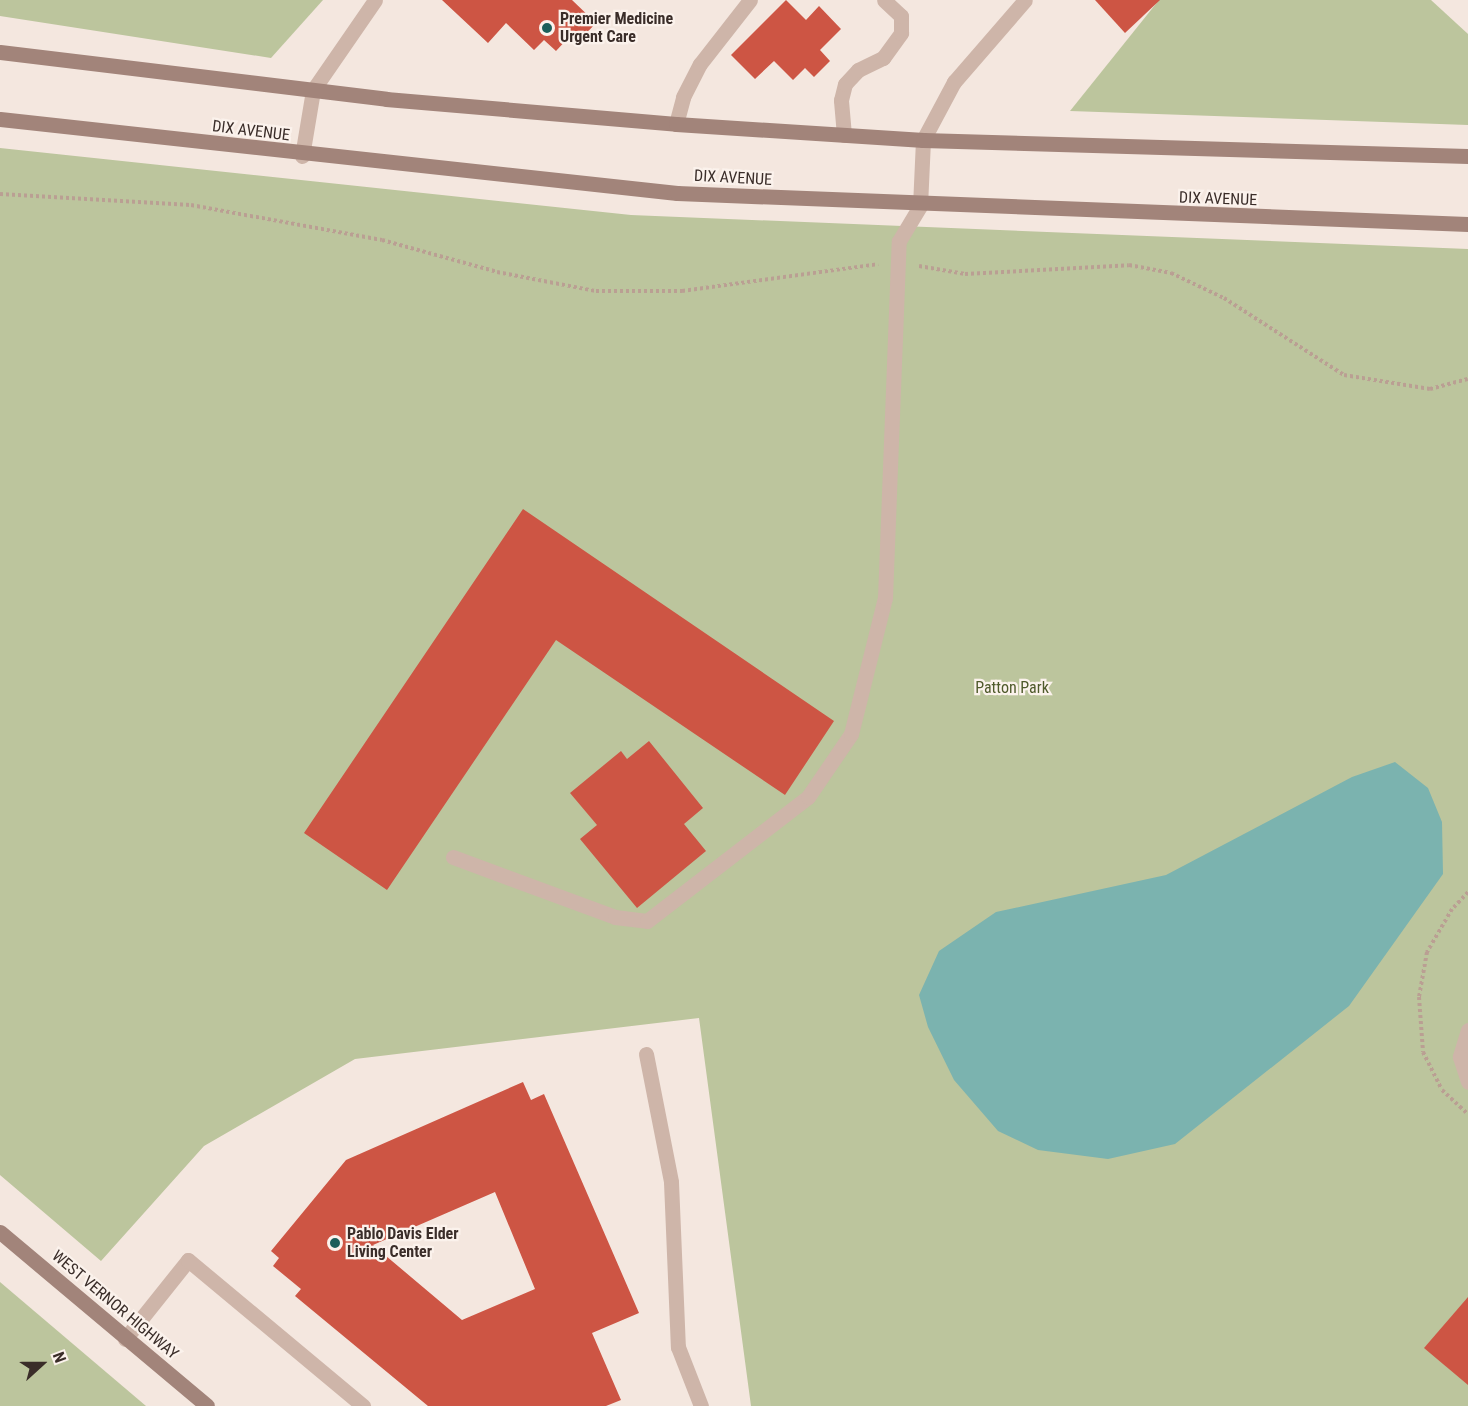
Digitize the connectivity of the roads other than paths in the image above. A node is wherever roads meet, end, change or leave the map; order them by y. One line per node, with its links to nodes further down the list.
1 (375, 0): 6 (street)
2 (750, 0): 8 (street)
3 (884, 0): 9 (street)
4 (1025, 0): 10 (street)
5 (0, 52): 6 (street)
6 (313, 90): 8 (street); 11 (street)
7 (0, 119): 11 (street, DIX AVENUE)
8 (676, 124): 9 (street)
9 (844, 135): 10 (street)
10 (923, 140): 12 (street); 13 (street)
11 (302, 156): 13 (street, DIX AVENUE)
12 (1468, 156)
13 (920, 206): 14 (street, DIX AVENUE); 15 (street)
14 (1468, 224)
15 (453, 857)
16 (1468, 1030): 18 (street)
17 (646, 1054): 23 (street)
18 (1468, 1082)
19 (0, 1232): 20 (street, WEST VERNOR HIGHWAY)
20 (125, 1339): 21 (street, WEST VERNOR HIGHWAY); 22 (street)
21 (207, 1406)
22 (363, 1406)
23 (702, 1406)

